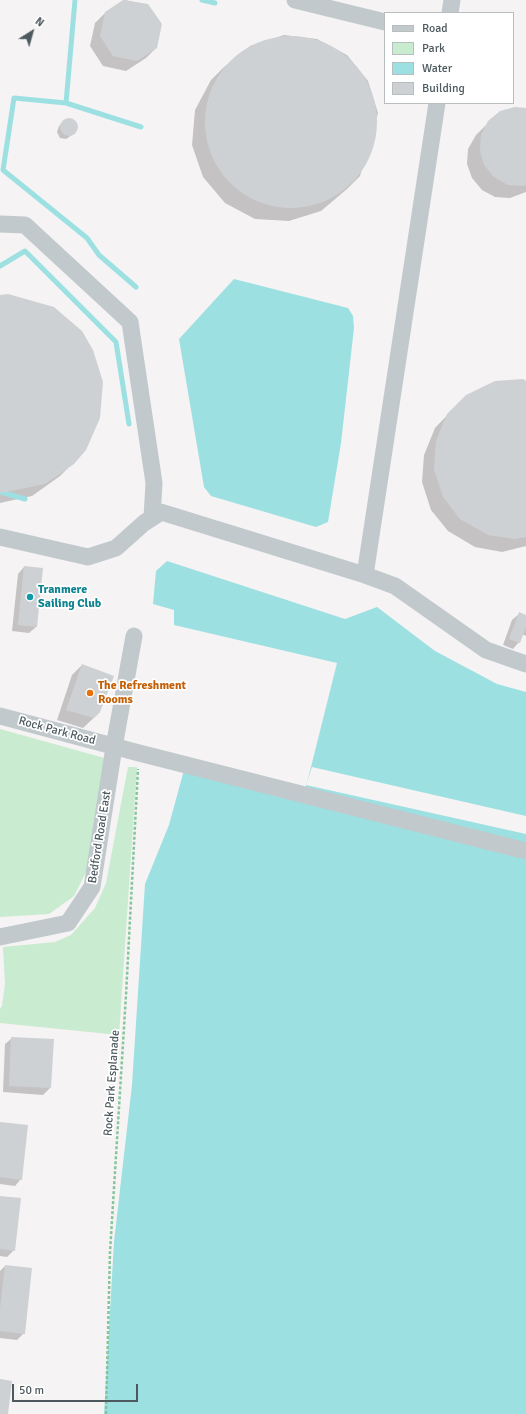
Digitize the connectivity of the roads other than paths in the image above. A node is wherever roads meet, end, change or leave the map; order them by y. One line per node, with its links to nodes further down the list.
1 (295, 0): 4 (street)
2 (452, 0): 3 (street)
3 (450, 12)
4 (384, 22)
5 (437, 104): 9 (street)
6 (0, 224): 7 (street)
7 (152, 517): 8 (street); 9 (street)
8 (0, 537)
9 (365, 574): 11 (street)
10 (134, 636): 13 (street, Bedford Road East)
11 (526, 664)
12 (0, 716): 13 (street, Rock Park Road)
13 (114, 747): 14 (street, Rock Park Road); 15 (street, Bedford Road East)
14 (526, 851)
15 (0, 937)

